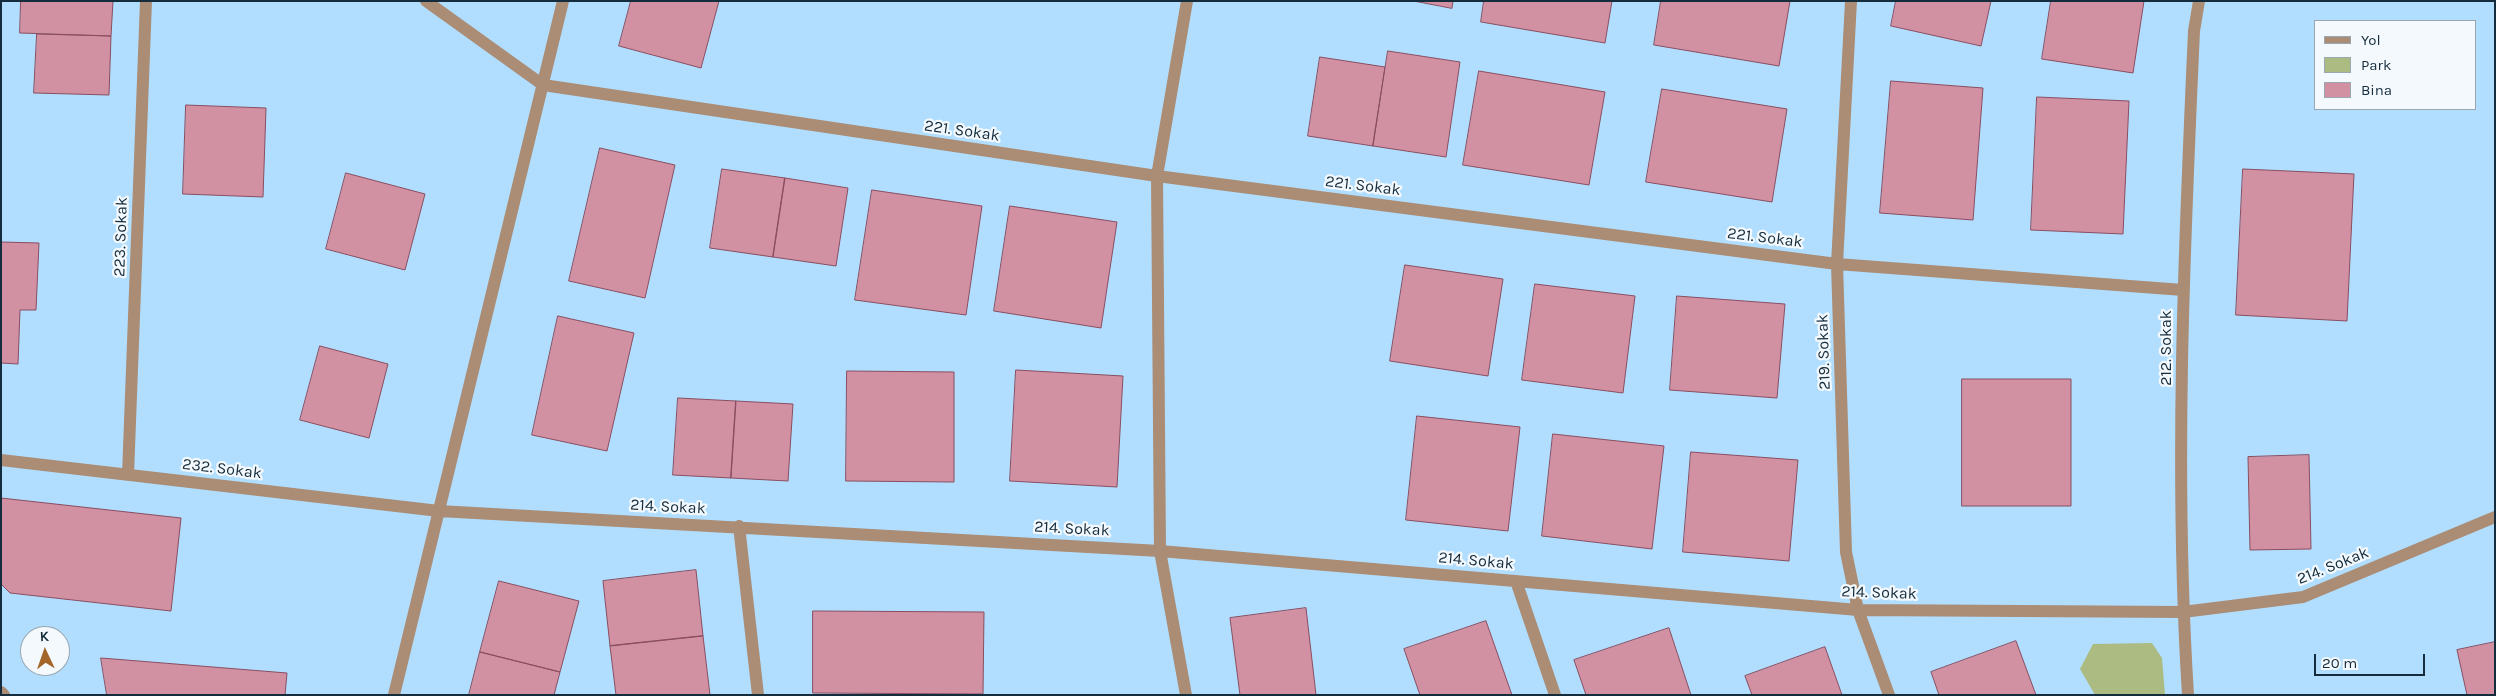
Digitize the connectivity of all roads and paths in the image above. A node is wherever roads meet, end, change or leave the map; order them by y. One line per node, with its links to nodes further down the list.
1 (146, 1): 12 (street, 223. Sokak)
2 (426, 1): 7 (street)
3 (563, 1): 7 (street)
4 (1187, 1): 8 (street)
5 (1851, 1): 9 (street, 219. Sokak)
6 (2199, 1): 10 (street, 212. Sokak)
7 (543, 85): 8 (street, 221. Sokak); 13 (street)
8 (1157, 176): 9 (street, 221. Sokak); 16 (street)
9 (1837, 264): 10 (street, 221. Sokak); 18 (street, 219. Sokak)
10 (2183, 290): 19 (street, 212. Sokak)
11 (1, 460): 12 (street, 232. Sokak)
12 (128, 474): 13 (street, 232. Sokak)
13 (439, 511): 15 (street, 214. Sokak); 22 (street)
14 (2495, 517): 19 (street, 214. Sokak)
15 (739, 526): 16 (street, 214. Sokak); 23 (street)
16 (1160, 551): 17 (street, 214. Sokak); 24 (street)
17 (1516, 581): 18 (street, 214. Sokak); 25 (street)
18 (1858, 610): 19 (street, 214. Sokak); 26 (street, 219. Sokak)
19 (2183, 612): 27 (street, 212. Sokak)
20 (1, 692): 21 (street)
21 (4, 695)
22 (394, 695)
23 (758, 695)
24 (1186, 695)
25 (1555, 695)
26 (1889, 695)
27 (2188, 695)

